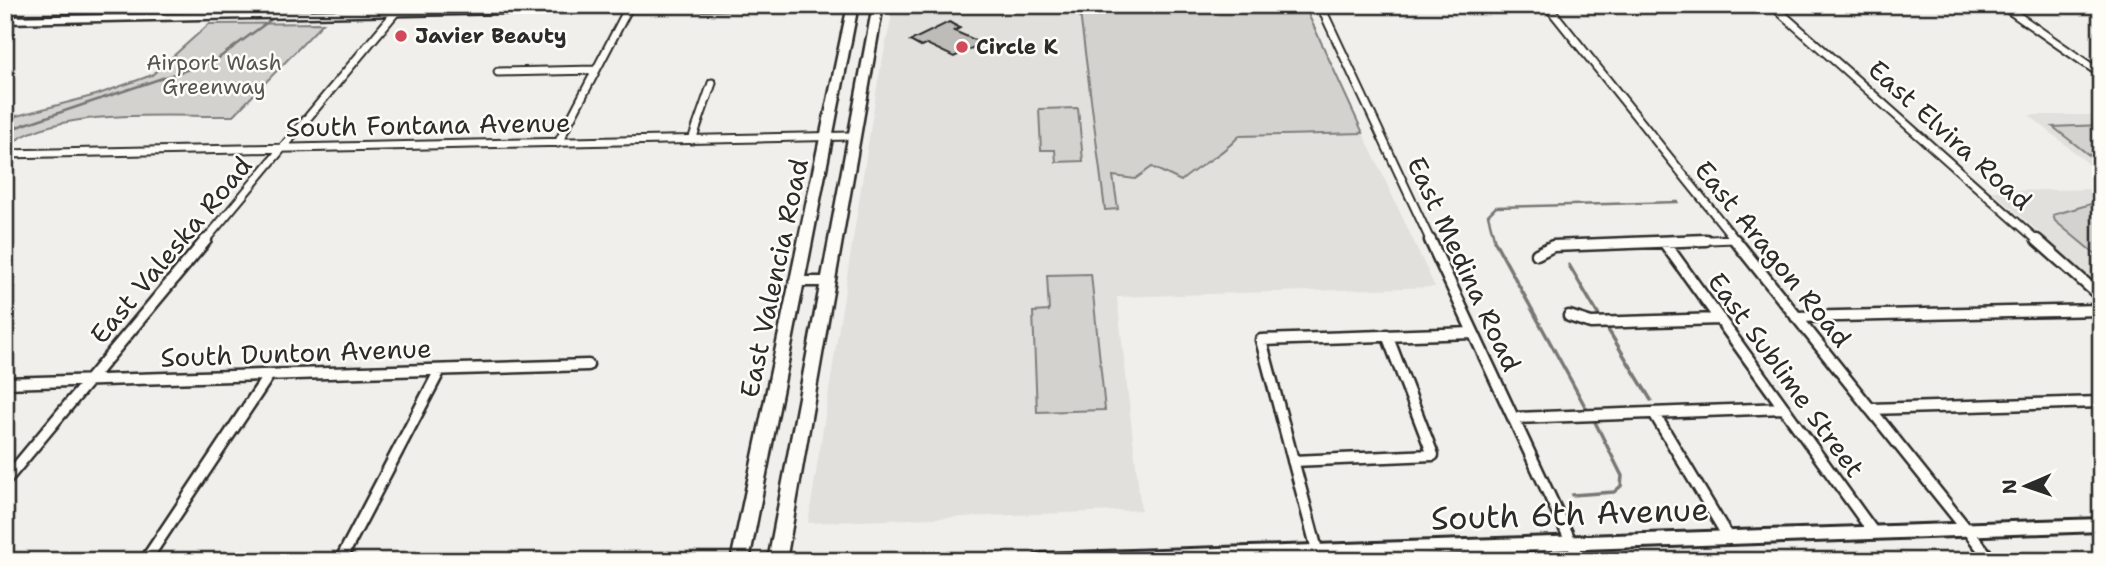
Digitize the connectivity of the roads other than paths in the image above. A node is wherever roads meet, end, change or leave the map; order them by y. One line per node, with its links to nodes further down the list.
1 (762, 5): 8 (main road)
2 (853, 5): 15 (main road, East Valencia Road)
3 (878, 5): 16 (main road, East Valencia Road)
4 (1320, 5): 31 (street, East Medina Road)
5 (1547, 5): 21 (street, East Aragon Road)
6 (1772, 5): 26 (street, East Elvira Road)
7 (2002, 5): 13 (street)
8 (628, 9): 9 (main road); 11 (street)
9 (395, 13): 10 (main road); 19 (street, East Valeska Road)
10 (5, 20)
11 (596, 70): 12 (street); 18 (street)
12 (498, 72)
13 (2101, 74)
14 (712, 83): 17 (street)
15 (829, 136): 16 (street, South Fontana Avenue); 17 (street, South Fontana Avenue); 25 (main road, East Valencia Road)
16 (852, 136): 24 (main road, East Valencia Road)
17 (692, 140): 18 (street, South Fontana Avenue)
18 (558, 143): 19 (street, South Fontana Avenue)
19 (282, 149): 20 (street, South Fontana Avenue); 36 (street, East Valeska Road)
20 (5, 154)
21 (1734, 239): 22 (street); 29 (street, East Aragon Road)
22 (1664, 242): 23 (street); 30 (street, East Sublime Street)
23 (1537, 254)
24 (826, 281): 25 (main road); 55 (main road, East Valencia Road)
25 (798, 282): 54 (main road, East Valencia Road)
26 (2101, 297)
27 (2101, 310): 29 (street)
28 (1569, 316): 30 (street)
29 (1796, 317): 40 (street, East Aragon Road)
30 (1720, 319): 39 (street, East Sublime Street)
31 (1473, 333): 32 (street); 42 (street, East Medina Road)
32 (1387, 335): 43 (street); 43 (street)
33 (588, 365): 34 (street, South Dunton Avenue)
34 (440, 370): 35 (street, South Dunton Avenue); 53 (street)
35 (269, 375): 36 (street, South Dunton Avenue); 52 (street)
36 (89, 380): 37 (street, South Dunton Avenue); 44 (street, East Valeska Road)
37 (5, 383)
38 (2101, 402): 40 (street)
39 (1784, 408): 41 (street); 47 (street, East Sublime Street)
40 (1870, 409): 46 (street, East Aragon Road)
41 (1654, 413): 42 (street); 48 (street)
42 (1513, 418): 49 (street, East Medina Road)
43 (1293, 461): 50 (street)
44 (5, 481)
45 (2101, 525): 46 (street, South 6th Avenue)
46 (1967, 530): 47 (street, South 6th Avenue); 58 (street, East Aragon Road)
47 (1874, 533): 48 (street, South 6th Avenue)
48 (1728, 537): 49 (street, South 6th Avenue)
49 (1571, 541): 50 (street, South 6th Avenue); 57 (street, East Medina Road)
50 (1317, 550): 51 (street, South 6th Avenue)
51 (1166, 558): 56 (street, South 6th Avenue)
52 (145, 561)
53 (340, 561)
54 (740, 561)
55 (777, 561)
56 (1041, 561)
57 (1580, 561)
58 (1992, 561)

